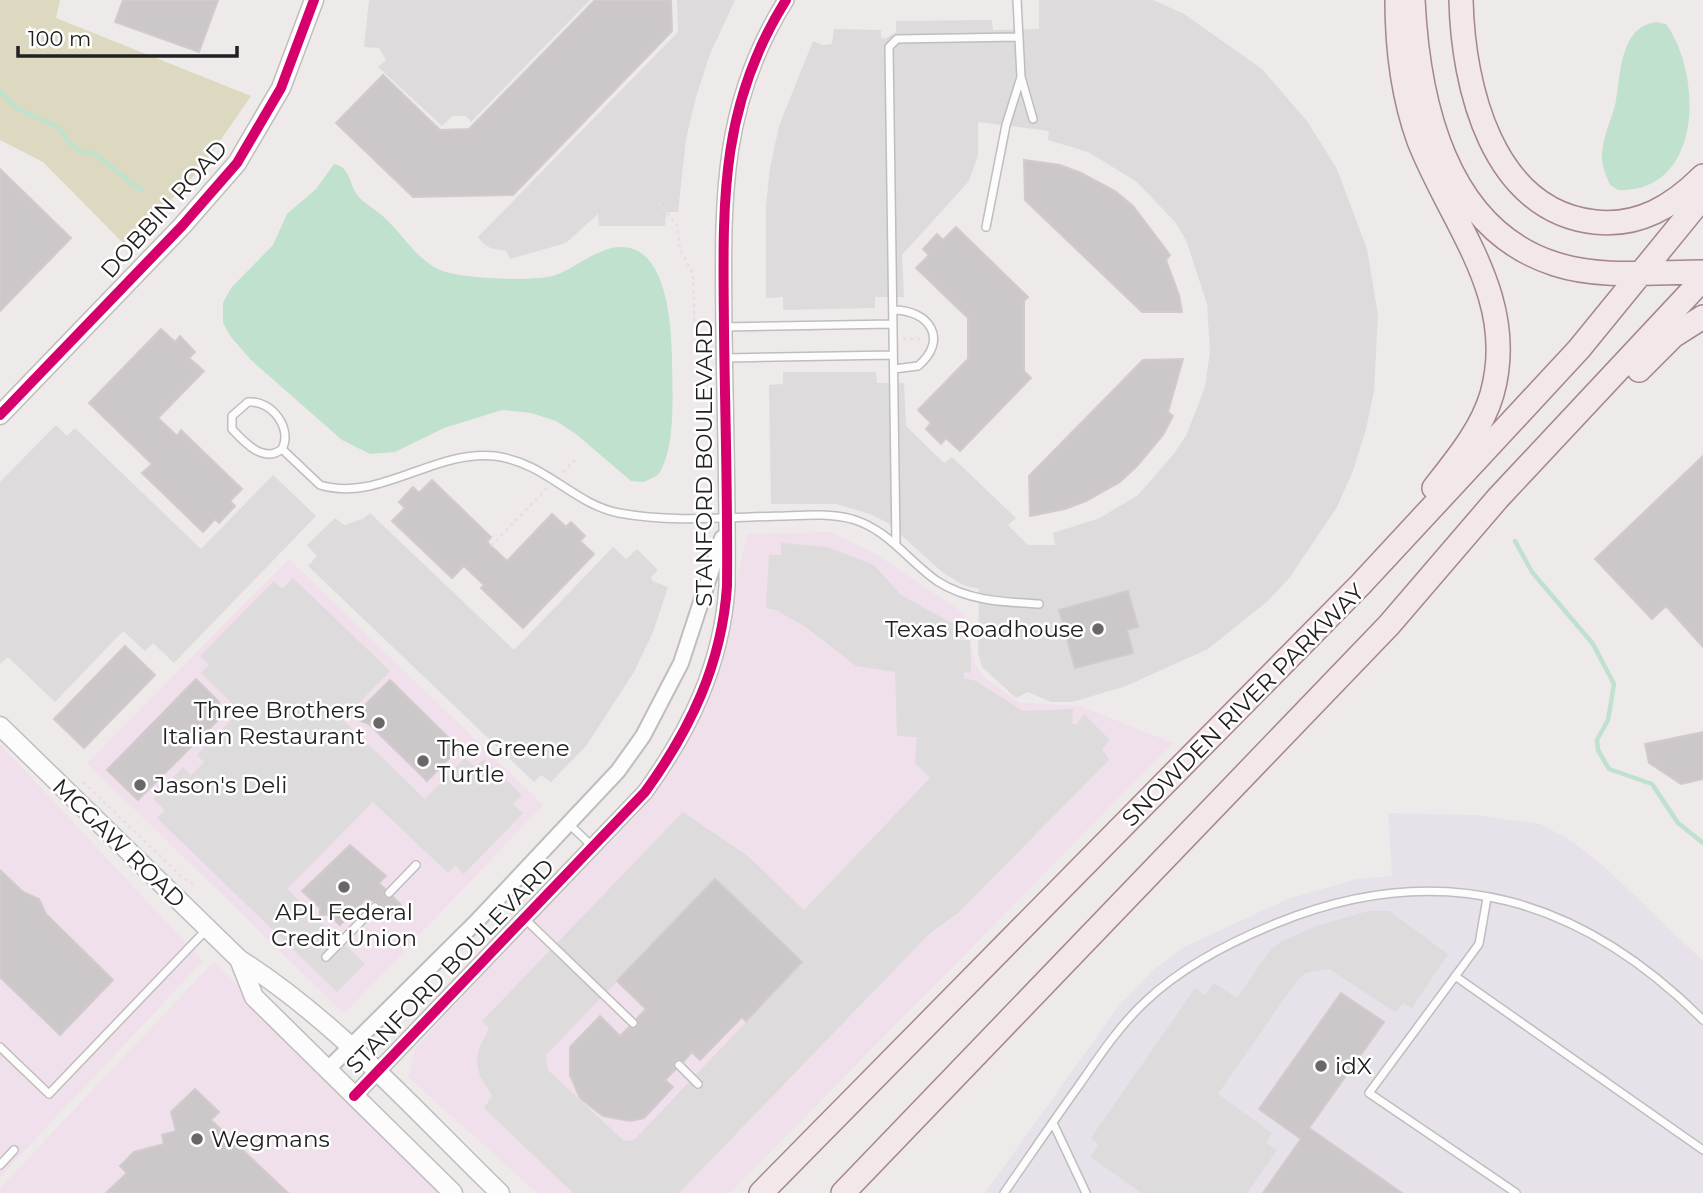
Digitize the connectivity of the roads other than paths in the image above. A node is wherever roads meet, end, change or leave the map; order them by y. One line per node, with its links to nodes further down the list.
1 (314, 0): 23 (street, DOBBIN ROAD)
2 (786, 0): 19 (street, STANFORD BOULEVARD)
3 (1017, 0): 7 (lane)
4 (1397, 0): 27 (main road)
5 (1413, 0): 13 (main road)
6 (1461, 0): 10 (main road)
7 (1019, 37): 8 (lane); 16 (lane)
8 (1021, 77): 9 (lane); 12 (lane)
9 (1033, 119)
10 (1703, 176)
11 (1703, 197): 13 (main road, SNOWDEN RIVER PARKWAY)
12 (986, 228)
13 (1644, 272): 14 (main road); 27 (main road, SNOWDEN RIVER PARKWAY)
14 (1703, 272)
15 (1703, 279): 29 (main road, SNOWDEN RIVER PARKWAY)
16 (893, 310): 18 (lane); 22 (lane)
17 (1703, 317): 29 (main road)
18 (893, 324): 19 (lane); 20 (lane)
19 (724, 327): 21 (street, STANFORD BOULEVARD)
20 (894, 355): 21 (lane); 22 (lane)
21 (724, 358): 25 (street, STANFORD BOULEVARD)
22 (894, 369): 26 (lane)
23 (0, 415)
24 (282, 449): 24 (lane); 25 (lane)
25 (727, 517): 26 (lane); 31 (street, STANFORD BOULEVARD); 32 (street, STANFORD BOULEVARD)
26 (897, 544): 28 (lane)
27 (1361, 584): 57 (main road, SNOWDEN RIVER PARKWAY)
28 (1039, 604)
29 (1389, 625): 58 (main road, SNOWDEN RIVER PARKWAY)
30 (0, 726): 38 (street, MCGAW ROAD)
31 (569, 824): 32 (lane); 45 (street, STANFORD BOULEVARD)
32 (594, 848): 37 (street, STANFORD BOULEVARD)
33 (416, 864): 34 (lane)
34 (389, 893)
35 (1487, 898): 41 (lane); 42 (lane); 51 (lane)
36 (375, 907): 39 (lane)
37 (525, 919): 43 (lane); 48 (street, STANFORD BOULEVARD)
38 (208, 928): 40 (street, MCGAW ROAD); 44 (lane)
39 (326, 957)
40 (239, 959): 45 (street, MCGAW ROAD); 47 (street, MCGAW ROAD)
41 (1455, 976): 53 (lane); 61 (lane)
42 (1703, 1020)
43 (633, 1023)
44 (0, 1047)
45 (351, 1048): 47 (street, STANFORD BOULEVARD); 48 (street, MCGAW ROAD)
46 (680, 1065): 49 (lane)
47 (328, 1069): 50 (street, MCGAW ROAD)
48 (376, 1073): 50 (street, STANFORD BOULEVARD); 56 (street, MCGAW ROAD)
49 (698, 1084)
50 (354, 1096): 55 (street, MCGAW ROAD)
51 (1053, 1123): 59 (lane); 60 (lane)
52 (14, 1150): 54 (lane)
53 (1703, 1150)
54 (0, 1165)
55 (453, 1193)
56 (500, 1193)
57 (761, 1193)
58 (843, 1193)
59 (1004, 1193)
60 (1086, 1193)
61 (1516, 1193)

